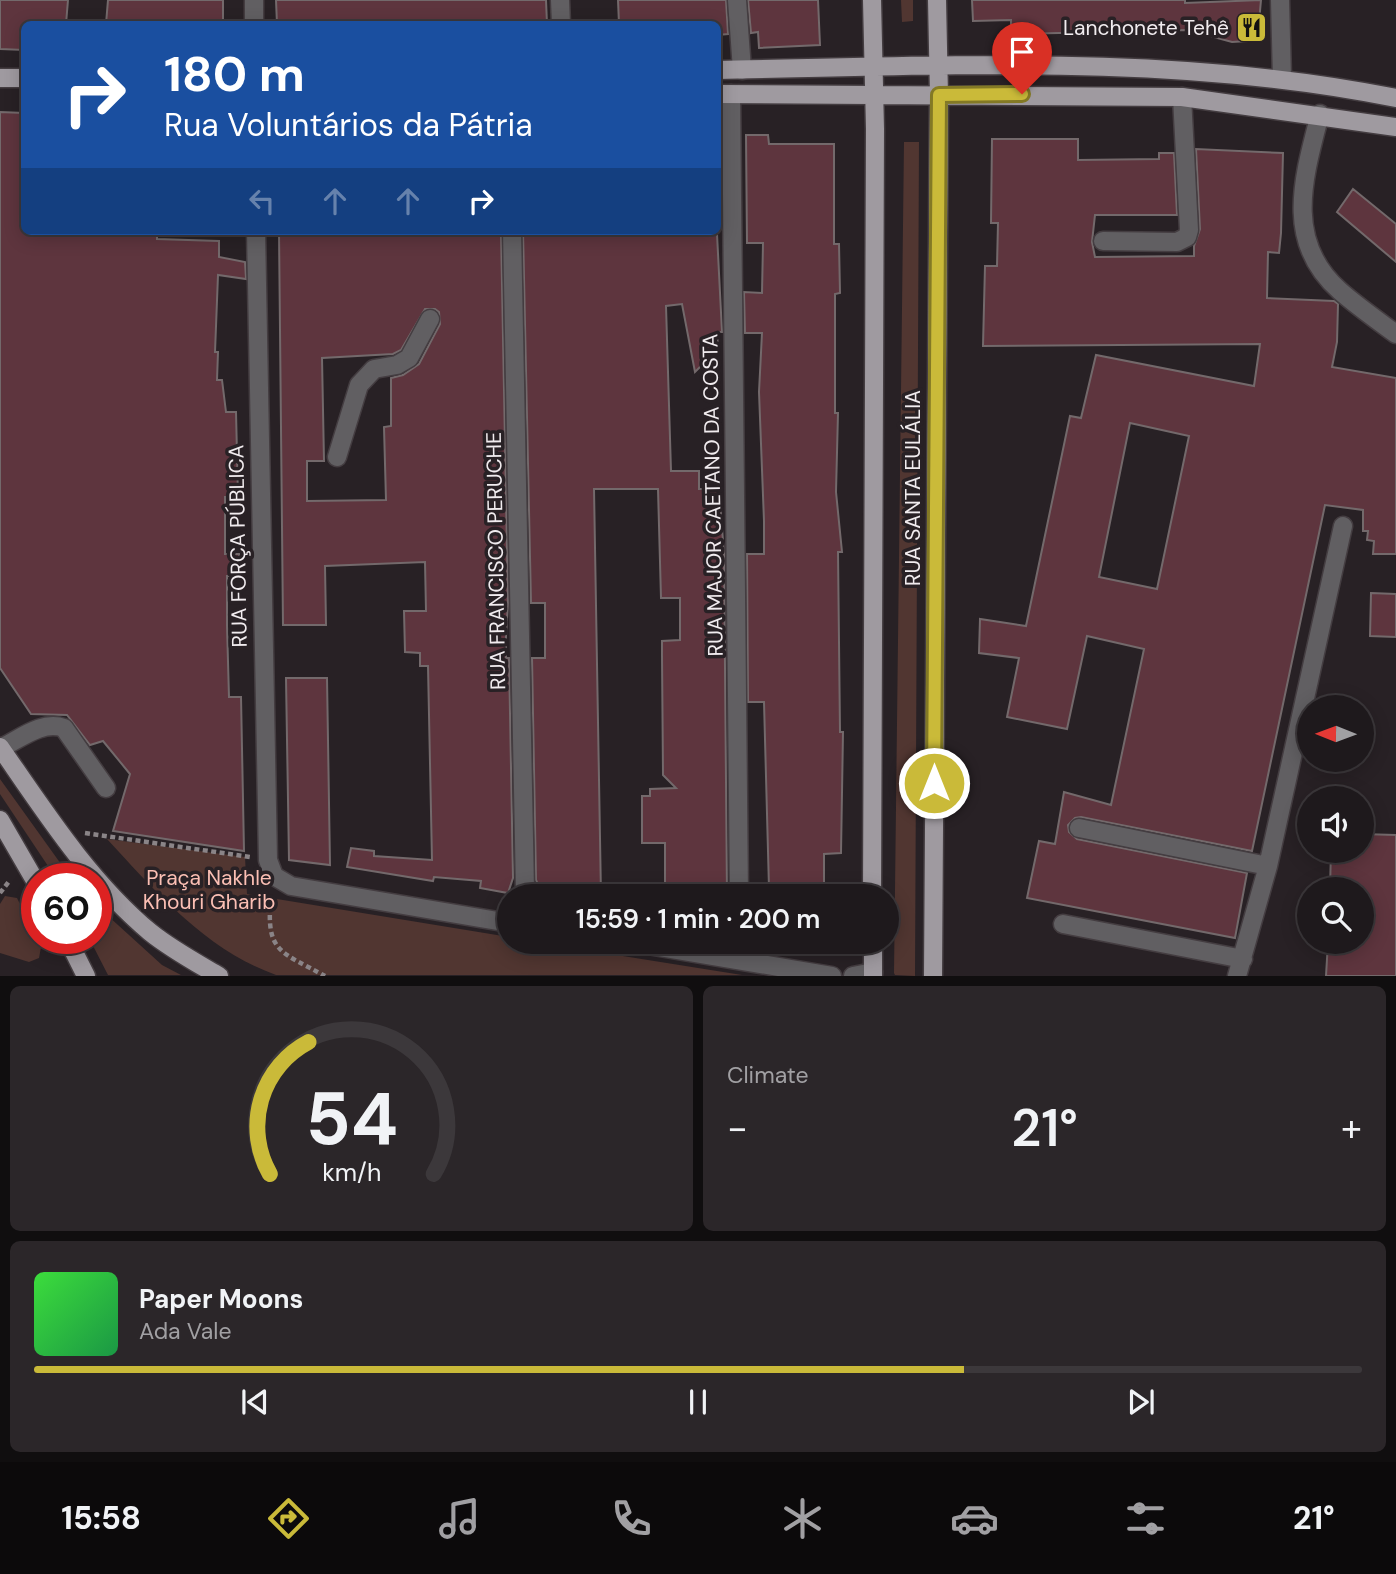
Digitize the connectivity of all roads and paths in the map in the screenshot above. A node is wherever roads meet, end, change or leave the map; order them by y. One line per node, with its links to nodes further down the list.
1 (254, 0): 7 (street)
2 (560, 0): 8 (street)
3 (737, 0): 13 (street)
4 (872, 0): 9 (main road, RUA SANTA EULÁLIA)
5 (937, 0): 10 (main road, RUA SANTA EULÁLIA)
6 (1280, 0): 17 (street)
7 (254, 21)
8 (561, 21)
9 (873, 66): 10 (main road); 13 (main road); 21 (main road, RUA SANTA EULÁLIA)
10 (937, 67): 11 (main road); 20 (main road, RUA SANTA EULÁLIA)
11 (1093, 67): 14 (main road); 19 (main road)
12 (721, 70): 13 (main road)
13 (742, 70)
14 (1226, 73): 17 (main road); 24 (main road)
15 (0, 78): 16 (main road)
16 (21, 78)
17 (1282, 78): 23 (main road)
18 (724, 94): 21 (main road); 43 (street, RUA MAJOR CAETANO DA COSTA)
19 (1093, 94): 20 (main road); 22 (main road)
20 (939, 95): 21 (main road); 57 (main road, RUA SANTA EULÁLIA)
21 (875, 96): 44 (main road, RUA SANTA EULÁLIA)
22 (1182, 97): 24 (main road); 29 (street)
23 (1396, 98)
24 (1224, 100): 25 (main road)
25 (1320, 114): 26 (main road); 31 (street)
26 (1396, 127)
27 (256, 235): 41 (street, RUA FORÇA PÚBLICA)
28 (512, 235): 42 (street, RUA FRANCISCO PERUCHE)
29 (1103, 242)
30 (430, 318): 32 (street)
31 (1396, 334)
32 (337, 457)
33 (1343, 527): 40 (street)
34 (0, 748): 35 (street); 38 (main road)
35 (106, 788)
36 (1, 823): 39 (main road)
37 (1079, 828): 40 (street)
38 (59, 831): 41 (path); 53 (main road)
39 (25, 863)
40 (1268, 866): 50 (street)
41 (271, 868): 45 (street); 54 (path)
42 (525, 884)
43 (739, 884)
44 (872, 884)
45 (497, 921)
46 (1063, 924): 50 (street)
47 (75, 954): 52 (main road)
48 (756, 954): 55 (street)
49 (873, 954): 51 (main road)
50 (1240, 967)
51 (873, 974): 56 (street)
52 (86, 975)
53 (219, 975)
54 (325, 975)
55 (832, 975)
56 (853, 975)
57 (933, 975)

